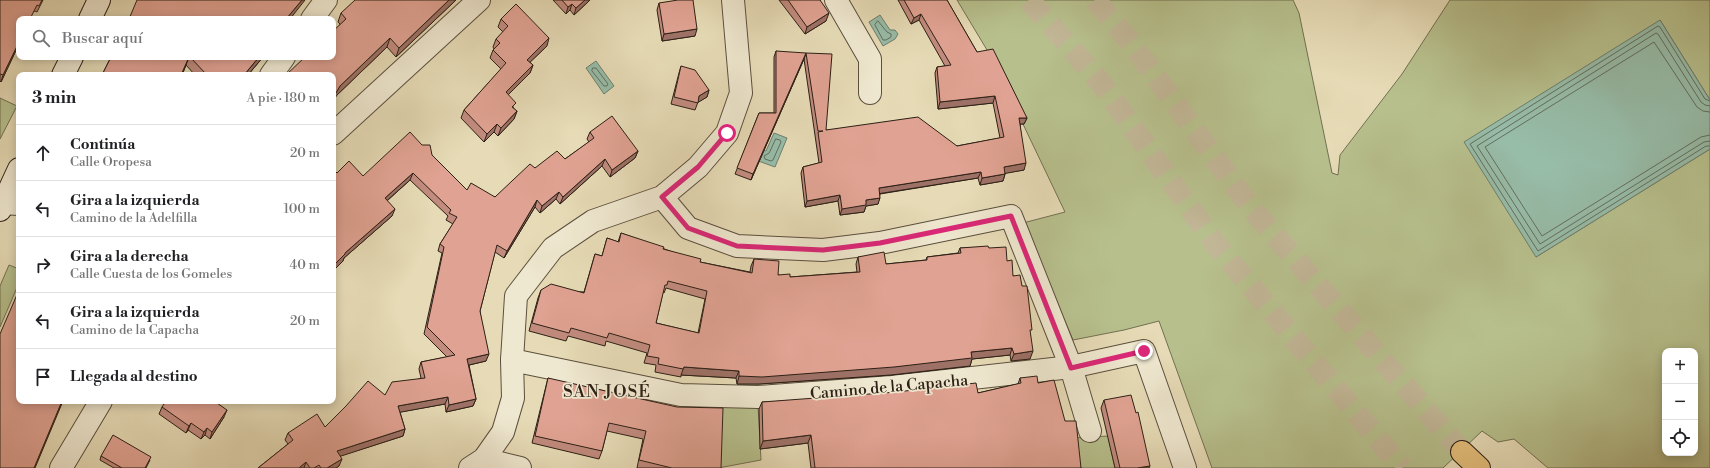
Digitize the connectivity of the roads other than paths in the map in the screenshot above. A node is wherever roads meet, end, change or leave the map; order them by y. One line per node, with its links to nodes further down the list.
1 (99, 0): 6 (street)
2 (326, 0): 7 (street)
3 (479, 0): 13 (street)
4 (733, 0): 15 (street)
5 (836, 0): 12 (street)
6 (91, 16)
7 (314, 16)
8 (70, 60): 10 (street)
9 (282, 60): 11 (street)
10 (64, 72)
11 (273, 72)
12 (870, 93)
13 (336, 131)
14 (16, 177): 16 (street)
15 (662, 197): 17 (street); 18 (street)
16 (5, 205)
17 (512, 360): 18 (street, Camino de la Capacha); 22 (street)
18 (1071, 368): 20 (street); 25 (street, Camino de la Capacha)
19 (99, 404): 23 (street)
20 (1090, 431)
21 (1462, 452): 26 (highway)
22 (477, 463): 24 (street)
23 (61, 468)
24 (520, 468)
25 (1184, 468)
26 (1480, 468)

